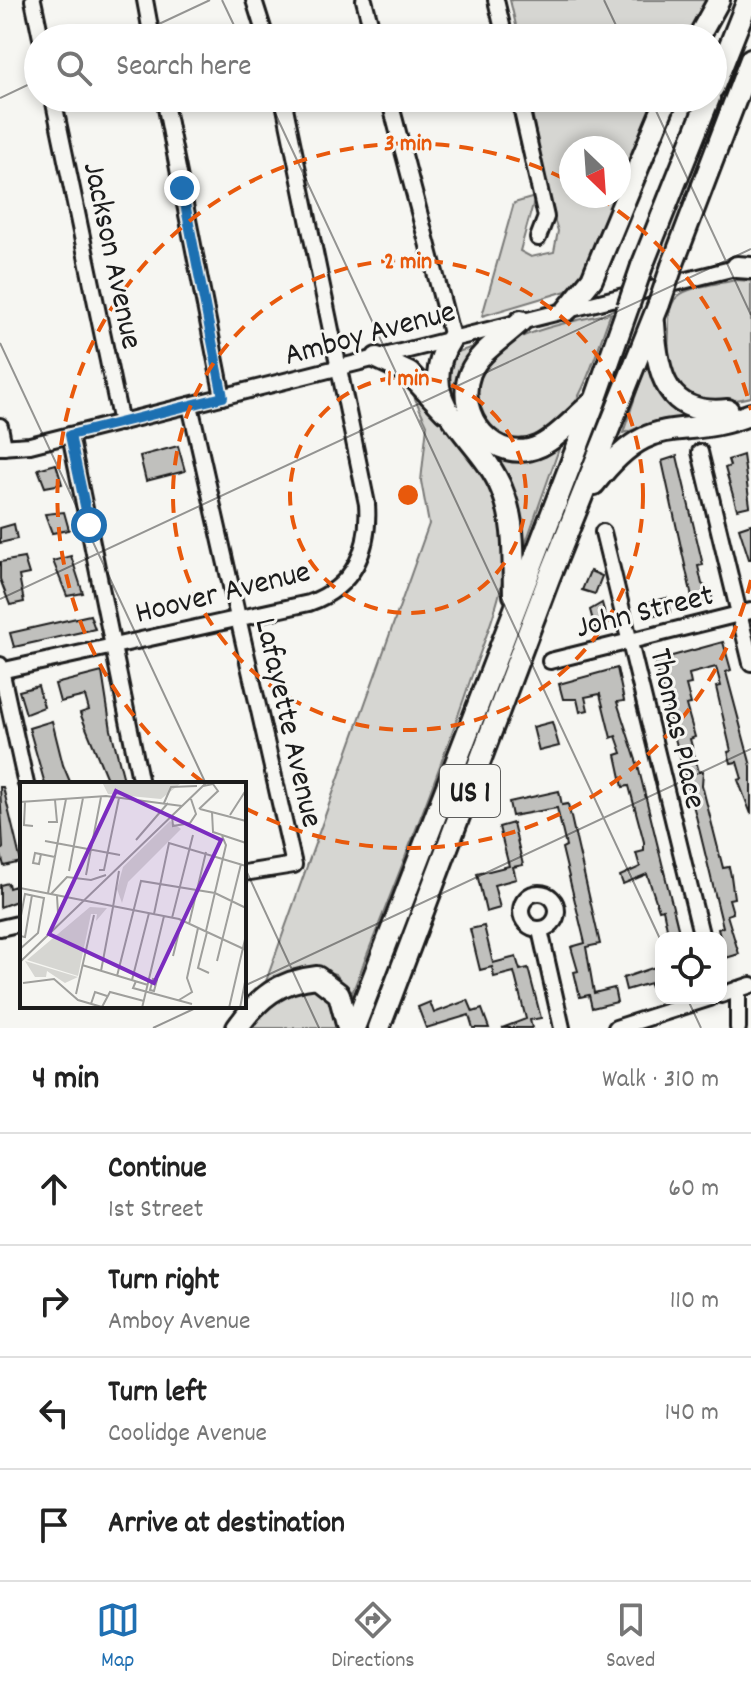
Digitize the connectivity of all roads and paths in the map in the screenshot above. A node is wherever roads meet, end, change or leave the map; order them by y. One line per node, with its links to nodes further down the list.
1 (33, 0): 8 (street)
2 (145, 0): 9 (street)
3 (254, 0): 10 (street)
4 (364, 0): 11 (street)
5 (496, 0): 12 (street)
6 (719, 0): 13 (highway)
7 (748, 0): 14 (highway)
8 (38, 24)
9 (149, 24)
10 (262, 24)
11 (370, 24)
12 (502, 24)
13 (706, 24)
14 (727, 53)
15 (751, 59): 26 (highway, US 1, bridge)
16 (56, 112): 37 (street, Jackson Avenue)
17 (167, 112): 31 (street)
18 (286, 112): 30 (street, Hoover Avenue)
19 (393, 112): 28 (street)
20 (522, 112): 23 (street)
21 (661, 112): 25 (highway)
22 (703, 112): 32 (highway, US 1, bridge)
23 (538, 238)
24 (746, 266): 25 (street, Amboy Avenue)
25 (567, 310): 27 (street, Amboy Avenue)
26 (656, 310): 33 (highway); 42 (highway, US 1)
27 (521, 321): 28 (street, Amboy Avenue); 32 (highway)
28 (452, 337): 29 (street, Amboy Avenue); 35 (highway)
29 (377, 358): 30 (street, Amboy Avenue); 35 (highway)
30 (336, 369): 31 (street, Amboy Avenue); 46 (street, Hoover Avenue)
31 (223, 397): 34 (street, Amboy Avenue)
32 (595, 401): 44 (highway, US 1)
33 (751, 404)
34 (190, 405): 37 (street, Amboy Avenue); 46 (street, Lafayette Avenue)
35 (446, 412): 44 (highway)
36 (751, 414): 42 (highway)
37 (121, 423): 39 (street, Amboy Avenue)
38 (0, 426): 40 (street)
39 (70, 435): 40 (street, Amboy Avenue); 48 (street)
40 (2, 447)
41 (700, 452): 45 (street)
42 (579, 503): 63 (highway, US 1)
43 (603, 532): 47 (street, Thomas Place)
44 (515, 607): 62 (highway, US 1)
45 (745, 612): 47 (street, John Street); 50 (street)
46 (239, 620): 48 (street, Hoover Avenue); 54 (street, Lafayette Avenue)
47 (631, 641): 49 (street, John Street); 58 (street, Thomas Place)
48 (115, 646): 51 (street, Hoover Avenue); 53 (street)
49 (550, 661)
50 (751, 663)
51 (0, 669): 52 (street)
52 (26, 782)
53 (141, 782)
54 (246, 873)
55 (20, 923): 56 (street)
56 (0, 928)
57 (540, 930): 64 (street)
58 (701, 932)
59 (745, 987): 66 (street)
60 (691, 1004): 65 (street)
61 (237, 1028): 62 (highway)
62 (351, 1028)
63 (379, 1028)
64 (562, 1028)
65 (616, 1028)
66 (738, 1028)

